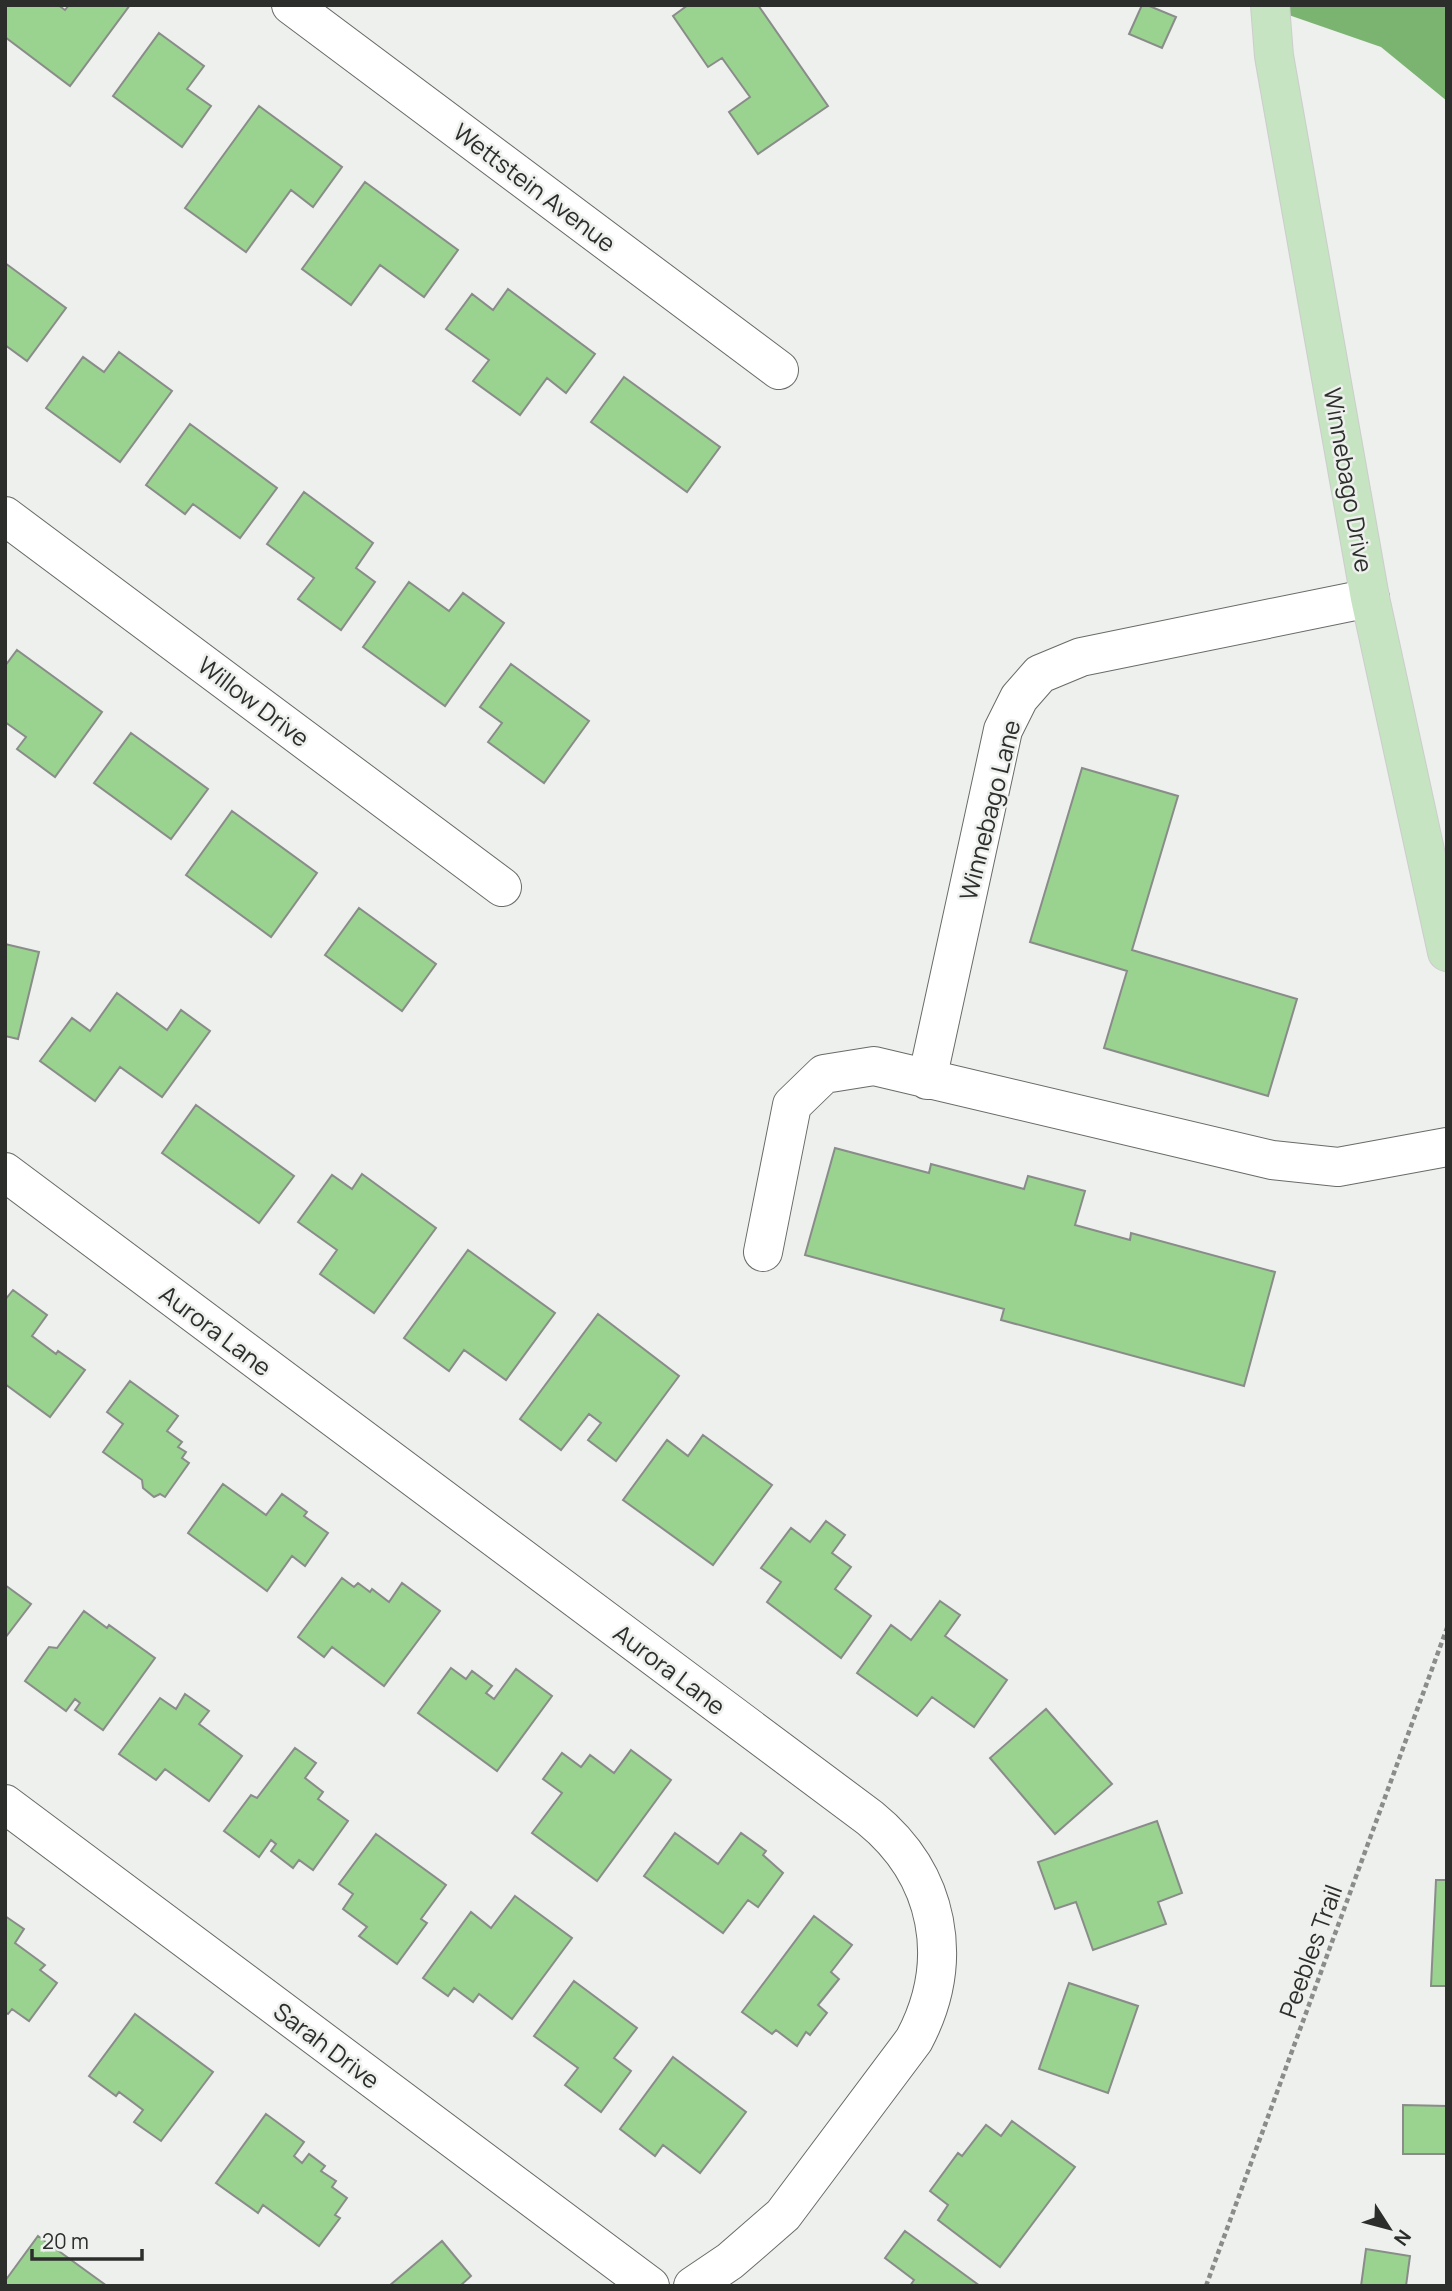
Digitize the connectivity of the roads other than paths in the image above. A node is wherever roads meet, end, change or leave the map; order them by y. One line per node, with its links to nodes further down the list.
1 (292, 5): 3 (street, Wettstein Avenue)
2 (1270, 5): 5 (main road, Winnebago Drive)
3 (779, 370)
4 (5, 516): 6 (street, Willow Drive)
5 (1370, 598): 7 (main road, Winnebago Drive); 8 (street, Winnebago Lane)
6 (502, 887)
7 (1447, 952)
8 (928, 1080): 9 (street); 11 (street)
9 (1447, 1147)
10 (5, 1172): 14 (street, Aurora Lane)
11 (763, 1252)
12 (5, 1804): 13 (street, Sarah Drive)
13 (649, 2286)
14 (693, 2286)

